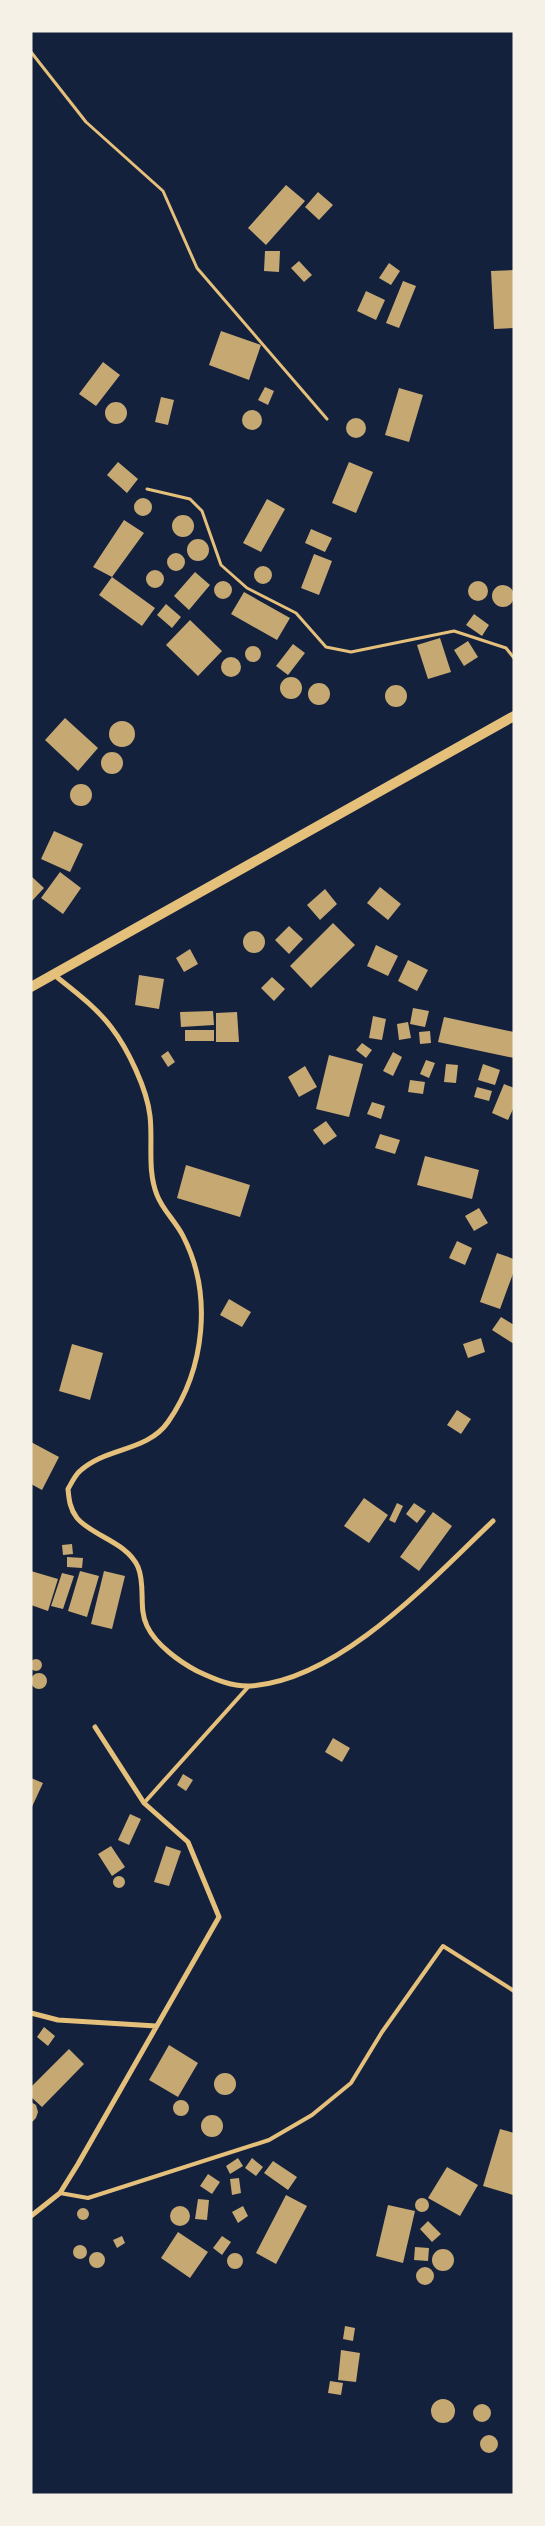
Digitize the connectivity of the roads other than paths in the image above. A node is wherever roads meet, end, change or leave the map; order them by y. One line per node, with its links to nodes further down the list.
1 (514, 716): 2 (main road)
2 (52, 974): 3 (main road); 5 (street)
3 (31, 987)
4 (493, 1522): 5 (street)
5 (250, 1686): 7 (lane)
6 (95, 1727): 7 (street)
7 (144, 1803): 10 (street)
8 (514, 1992): 11 (lane)
9 (31, 2013): 10 (street)
10 (156, 2026): 11 (street)
11 (60, 2193): 12 (street)
12 (31, 2216)

